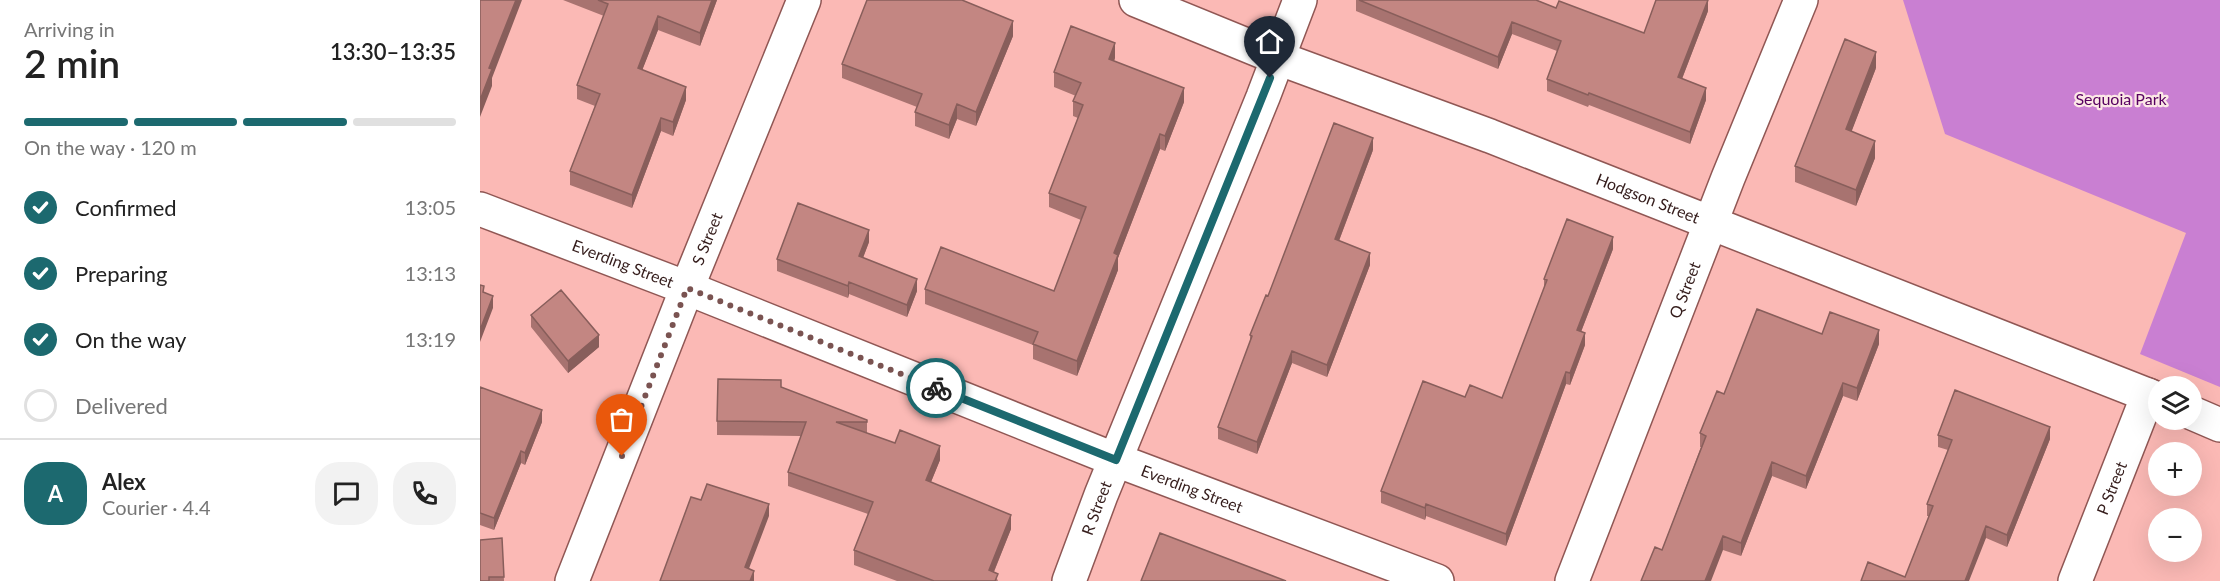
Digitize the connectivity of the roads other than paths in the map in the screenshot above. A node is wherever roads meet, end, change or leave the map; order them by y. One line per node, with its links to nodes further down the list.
1 (804, 0): 8 (street, S Street)
2 (1136, 0): 5 (street, Hodgson Street)
3 (1300, 0): 5 (street, R Street)
4 (1801, 0): 7 (street, Q Street)
5 (1278, 58): 7 (street, Hodgson Street); 13 (street, R Street)
6 (480, 209): 8 (street, Everding Street)
7 (1710, 223): 9 (street, Hodgson Street); 17 (street, Q Street)
8 (687, 288): 13 (street, Everding Street); 14 (street, S Street)
9 (2148, 395)
10 (2148, 409): 18 (street, P Street)
11 (2202, 417): 12 (street)
12 (2220, 425)
13 (1116, 460): 15 (street, R Street); 16 (street, Everding Street)
14 (572, 581)
15 (1069, 581)
16 (1437, 581)
17 (1572, 581)
18 (2075, 581)

